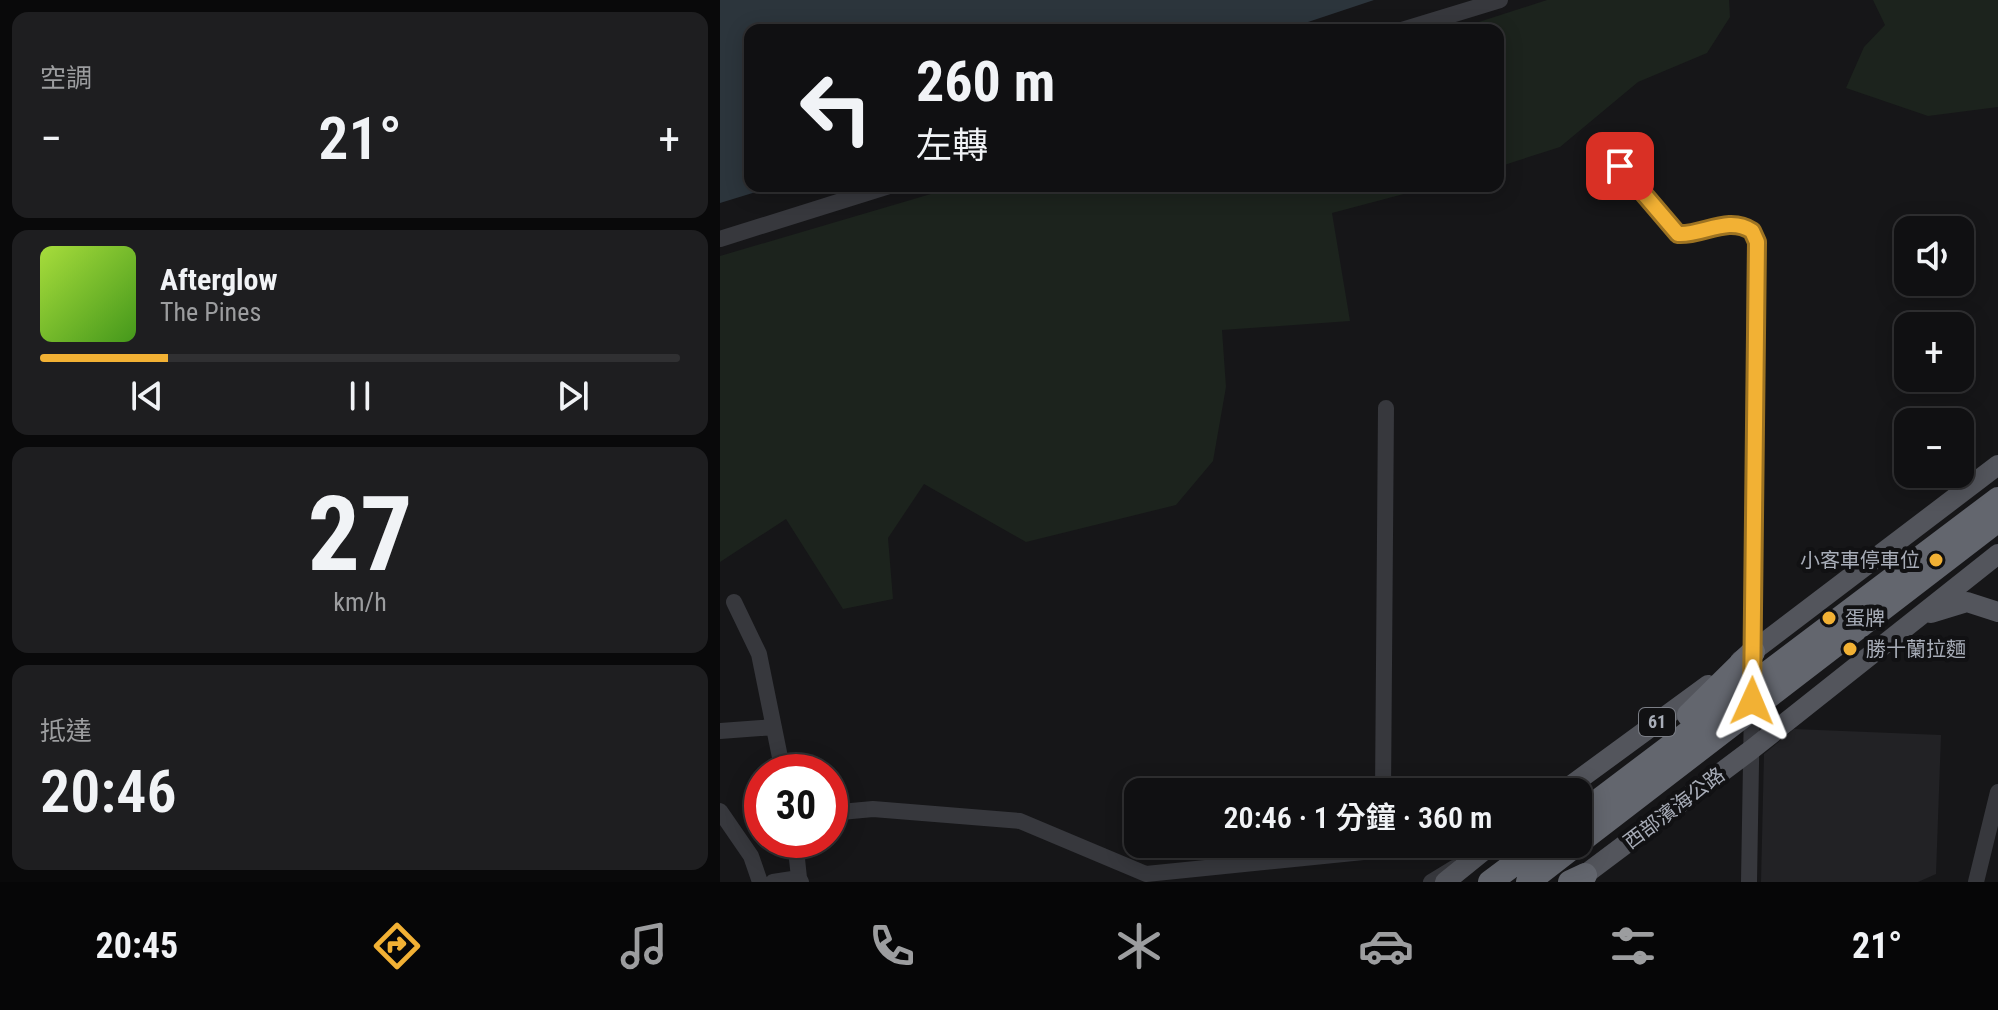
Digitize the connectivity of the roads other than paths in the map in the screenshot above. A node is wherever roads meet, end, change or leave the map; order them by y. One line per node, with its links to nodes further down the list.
1 (1500, 0): 2 (street)
2 (1422, 24)
3 (1620, 166): 14 (street)
4 (870, 192): 5 (street)
5 (720, 239)
6 (1386, 408): 19 (street)
7 (1998, 465): 14 (main road, 61)
8 (1998, 499): 23 (highway, 61)
9 (1998, 520): 27 (highway, 61)
10 (1998, 554): 13 (main road, 西部濱海公路)
11 (734, 602): 15 (street)
12 (1998, 612): 13 (main road)
13 (1909, 622): 17 (main road, 西部濱海公路)
14 (1753, 652): 17 (street); 20 (main road, 61); 21 (highway)
15 (774, 727): 16 (street); 18 (street)
16 (720, 731)
17 (1751, 750): 38 (main road, 西部濱海公路); 44 (street)
18 (779, 754)
19 (1383, 778)
20 (1581, 778)
21 (1592, 788)
22 (1998, 792): 37 (street)
23 (1592, 805)
24 (720, 811): 39 (street)
25 (848, 811): 29 (street)
26 (1998, 820): 37 (street)
27 (1592, 833)
28 (797, 858): 35 (street)
29 (1286, 858)
30 (1469, 858): 41 (street)
31 (1474, 858): 42 (main road)
32 (1514, 858): 36 (highway)
33 (1522, 858): 36 (highway)
34 (1560, 858): 43 (highway, 61)
35 (800, 880): 40 (street)
36 (1493, 880)
37 (1976, 880)
38 (1580, 881)
39 (760, 882)
40 (773, 882)
41 (1431, 882)
42 (1445, 882)
43 (1528, 882)
44 (1749, 882)

